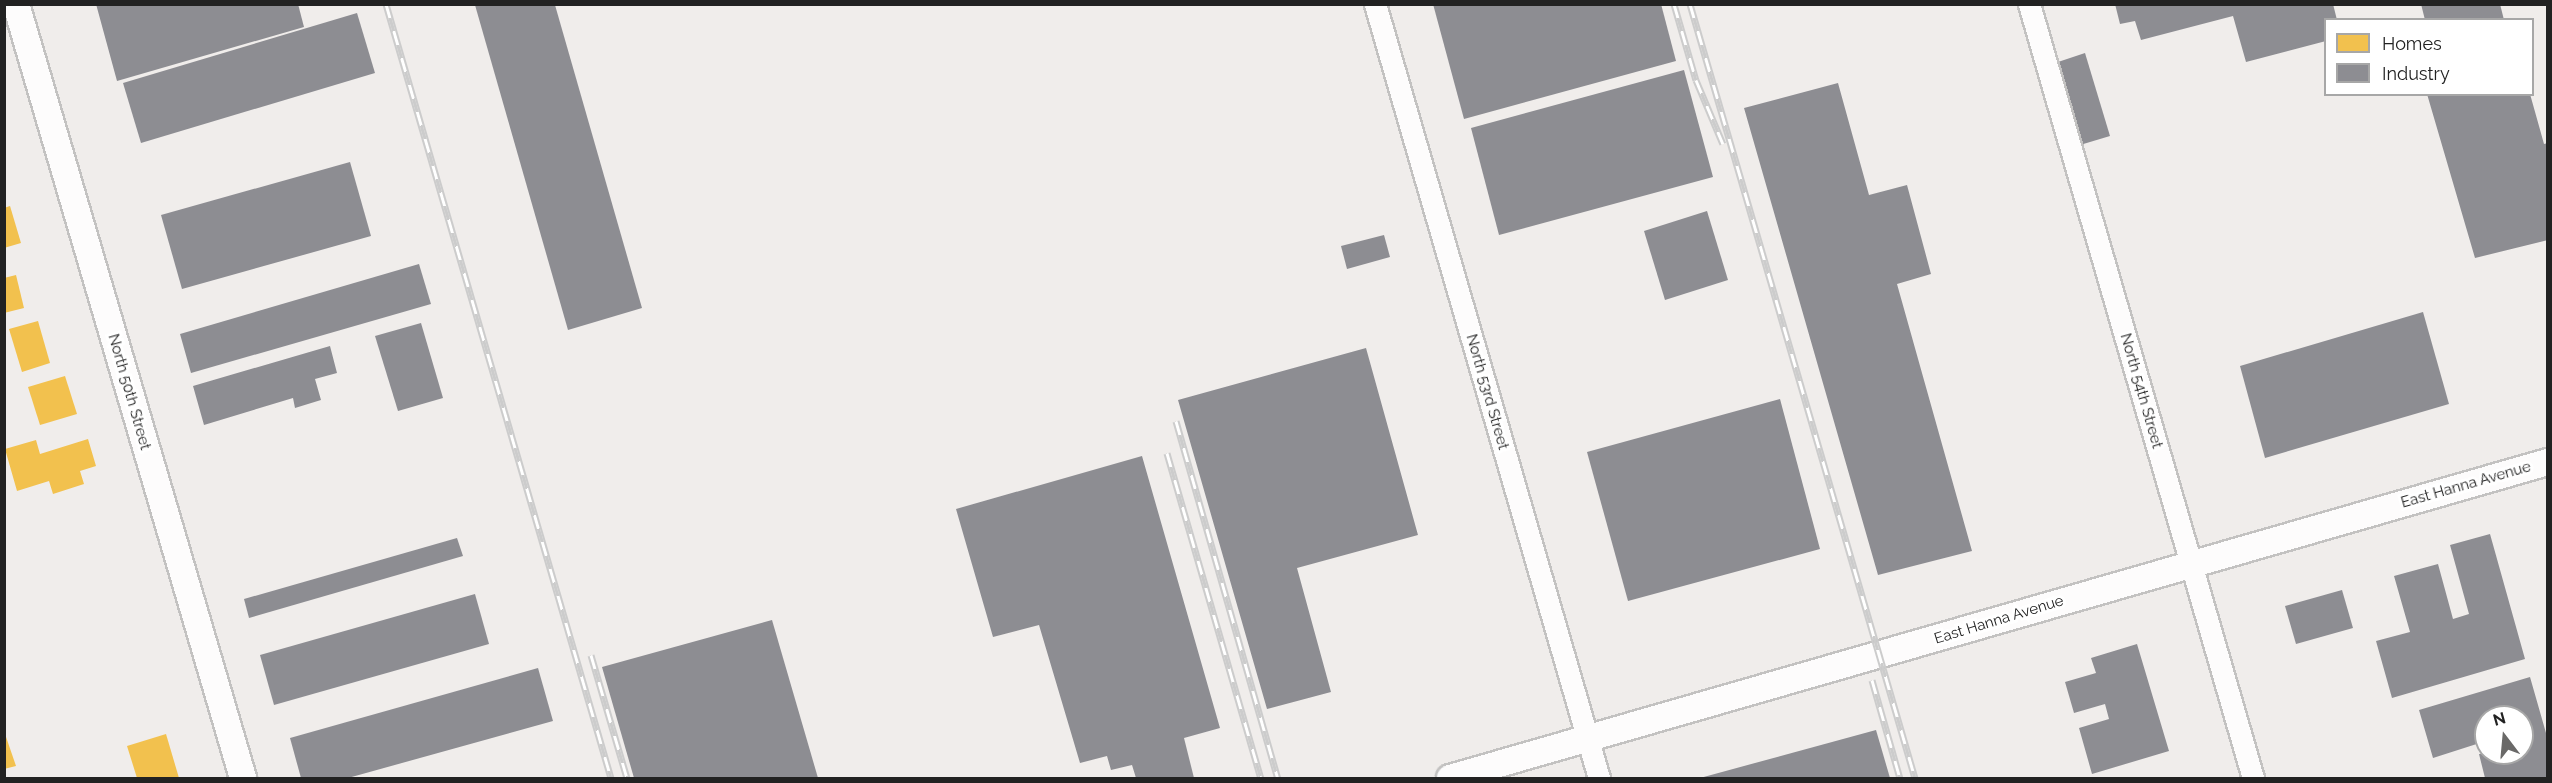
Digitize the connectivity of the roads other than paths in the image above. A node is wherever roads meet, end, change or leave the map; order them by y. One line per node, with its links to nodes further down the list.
1 (16, 4): 7 (street, North 50th Street)
2 (1375, 4): 6 (street, North 53rd Street)
3 (2029, 4): 5 (street, North 54th Street)
4 (2547, 462): 5 (street, East Hanna Avenue)
5 (2191, 563): 6 (street, East Hanna Avenue); 10 (street, North 54th Street)
6 (1587, 739): 8 (street, East Hanna Avenue); 9 (street, North 53rd Street)
7 (243, 778)
8 (1450, 778)
9 (1599, 778)
10 (2253, 778)

